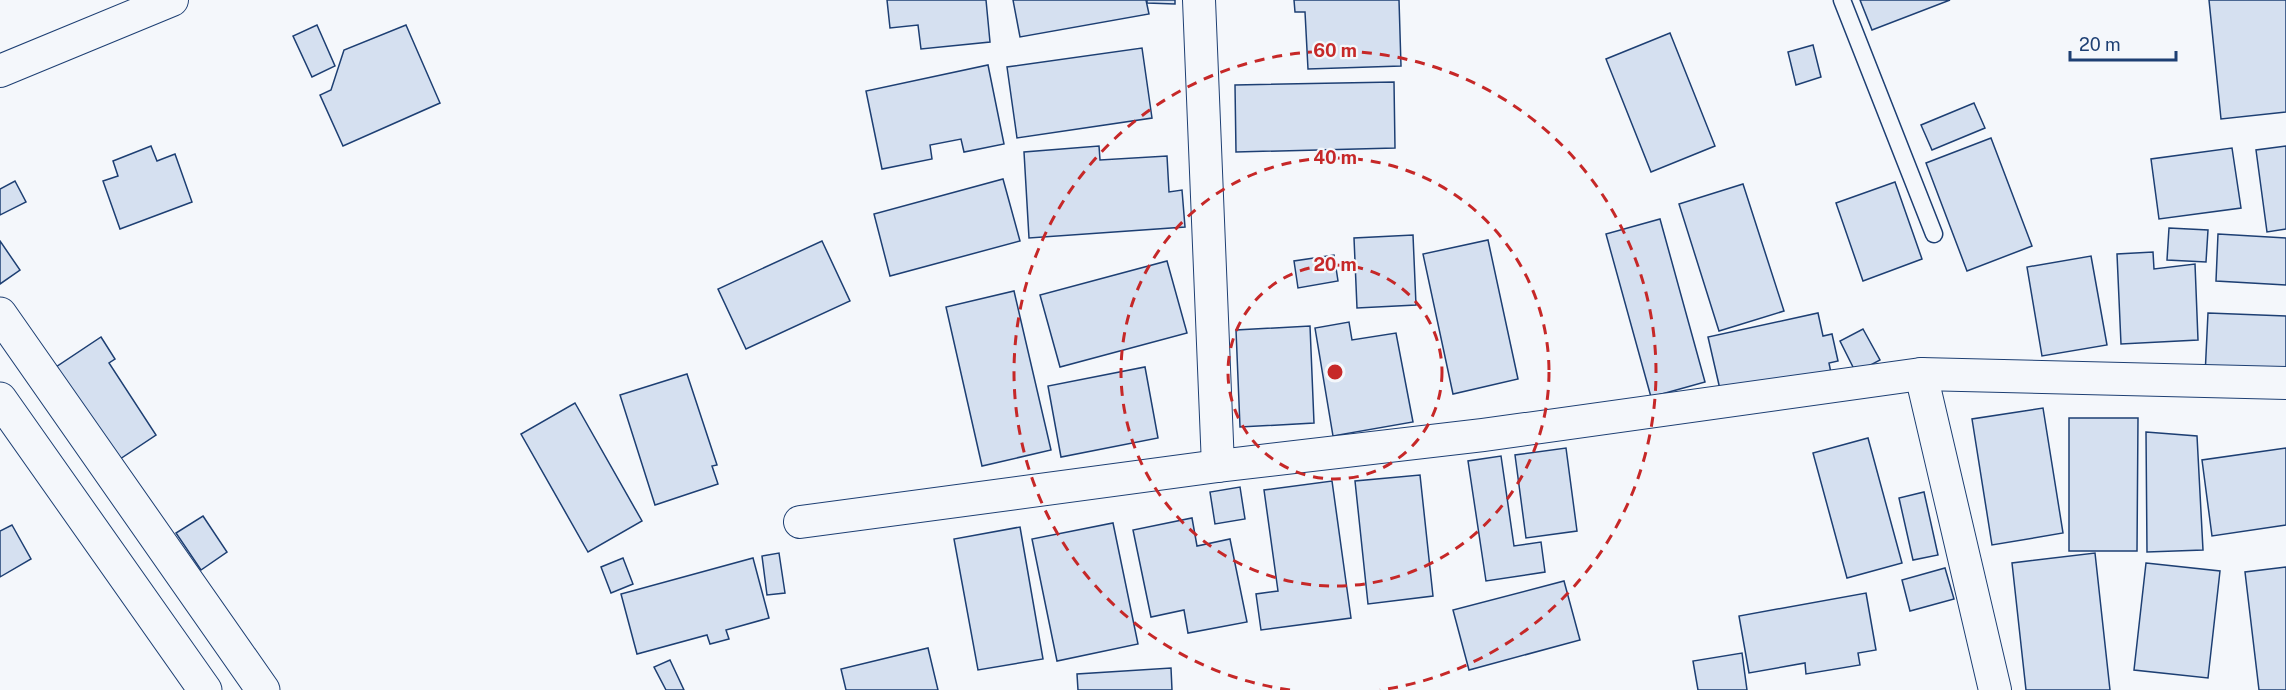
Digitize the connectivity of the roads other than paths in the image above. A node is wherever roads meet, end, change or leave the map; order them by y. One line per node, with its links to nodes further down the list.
1 (172, 0): 4 (street)
2 (1198, 0): 10 (street)
3 (1842, 0): 5 (lane)
4 (0, 71)
5 (1934, 234)
6 (0, 314): 13 (street)
7 (1921, 374): 8 (street); 10 (street); 14 (street)
8 (2286, 382)
9 (0, 399): 12 (street)
10 (1218, 465): 11 (street)
11 (800, 522)
12 (205, 690)
13 (263, 690)
14 (1995, 690)

